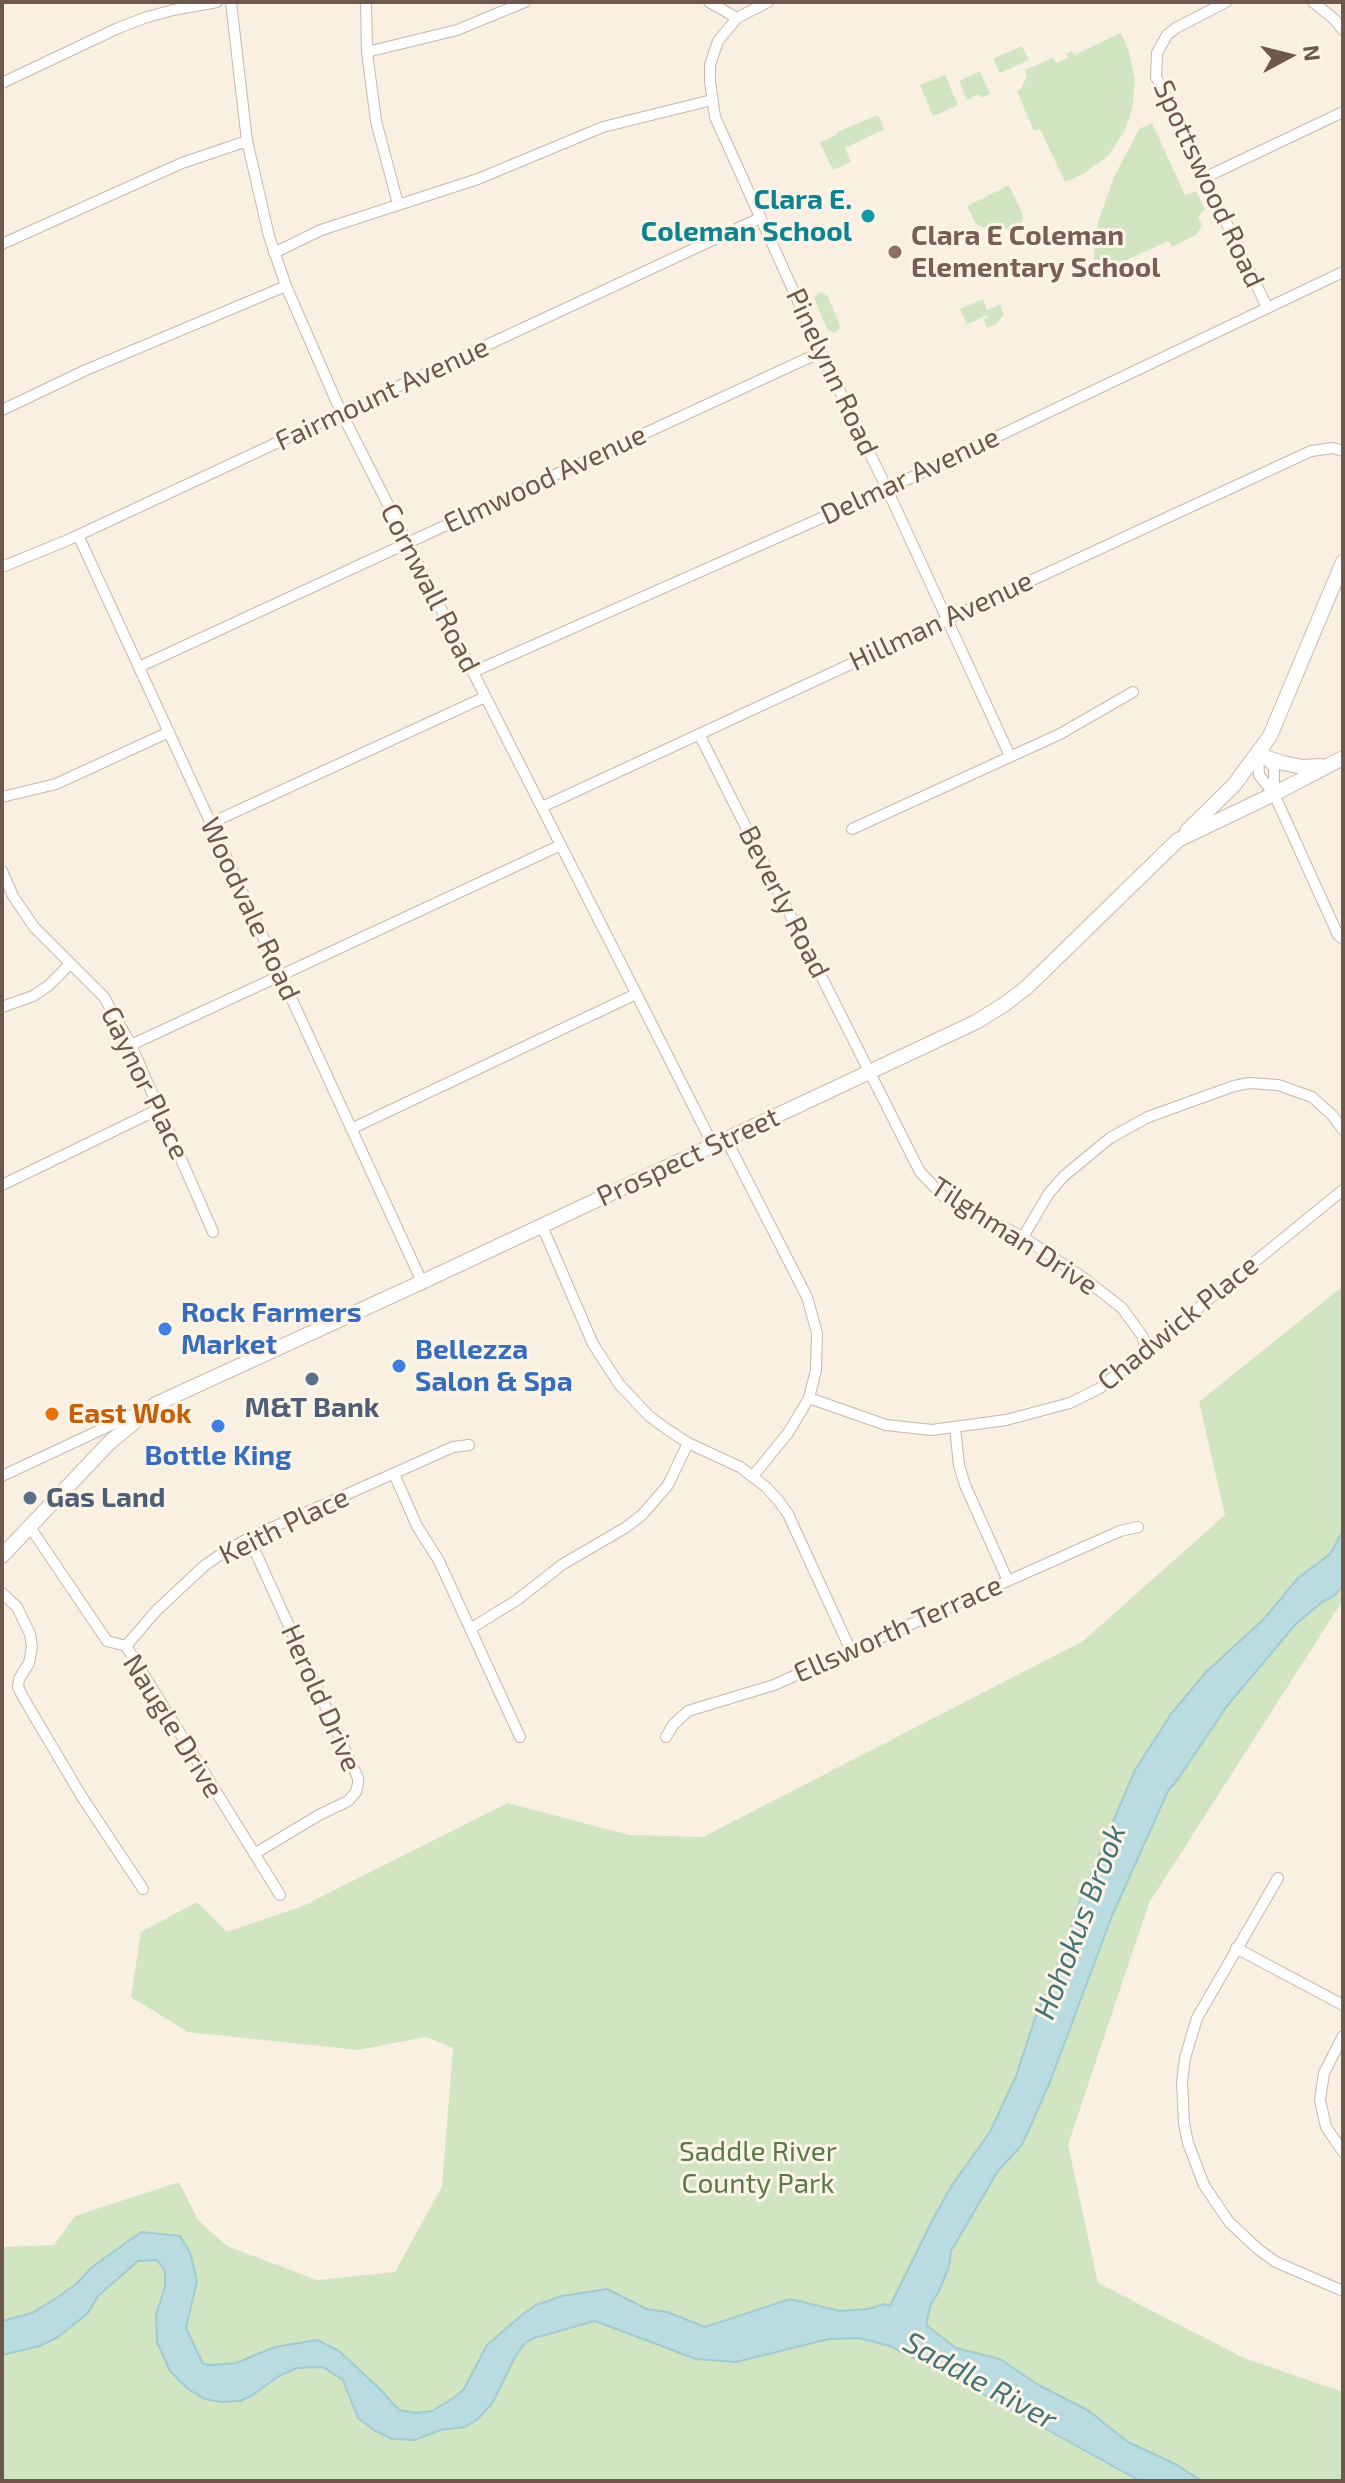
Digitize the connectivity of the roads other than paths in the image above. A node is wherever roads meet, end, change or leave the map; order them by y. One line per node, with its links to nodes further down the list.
1 (217, 2): 12 (street)
2 (231, 2): 15 (street, Cornwall Road)
3 (366, 2): 11 (street)
4 (525, 2): 11 (street)
5 (709, 2): 9 (street)
6 (768, 2): 9 (street, Pinelynn Road)
7 (1226, 2): 16 (street, Spottswood Road)
8 (1313, 2): 10 (street)
9 (737, 18): 13 (street, Pinelynn Road)
10 (1343, 30)
11 (367, 52): 17 (street)
12 (2, 83)
13 (712, 100): 17 (street); 18 (street, Pinelynn Road)
14 (1343, 112): 16 (street)
15 (247, 141): 19 (street); 20 (street, Cornwall Road)
16 (1204, 178): 23 (street, Spottswood Road)
17 (398, 204): 20 (street)
18 (760, 218): 24 (street, Pinelynn Road); 26 (street, Fairmount Avenue)
19 (2, 244)
20 (274, 253): 22 (street, Cornwall Road)
21 (1343, 272): 23 (street, Delmar Avenue)
22 (286, 286): 25 (street); 26 (street, Cornwall Road)
23 (1267, 307): 28 (street, Delmar Avenue)
24 (821, 352): 28 (street, Pinelynn Road); 30 (street, Elmwood Avenue)
25 (2, 410)
26 (341, 412): 29 (street, Fairmount Avenue); 30 (street, Cornwall Road)
27 (1343, 451): 33 (street, Hillman Avenue)
28 (887, 489): 33 (street, Pinelynn Road); 35 (street, Delmar Avenue)
29 (78, 535): 32 (street, Fairmount Avenue); 34 (street, Woodvale Road)
30 (407, 542): 34 (street, Elmwood Avenue); 35 (street, Cornwall Road)
31 (1343, 562): 40 (main road)
32 (2, 567)
33 (946, 619): 39 (street, Hillman Avenue); 41 (street, Pinelynn Road)
34 (139, 667): 38 (street, Woodvale Road)
35 (473, 672): 37 (street, Cornwall Road)
36 (1133, 692): 41 (street)
37 (485, 697): 46 (street, Cornwall Road); 47 (street)
38 (169, 732): 45 (street); 47 (street, Woodvale Road)
39 (699, 734): 46 (street, Hillman Avenue); 58 (street, Beverly Road)
40 (1258, 755): 43 (main road); 44 (street); 49 (main road)
41 (1010, 756): 48 (street)
42 (1343, 758): 43 (main road, Prospect Street)
43 (1326, 766): 44 (main road, Prospect Street)
44 (1274, 794): 49 (main road, Prospect Street); 52 (street)
45 (2, 797)
46 (542, 807): 50 (street, Cornwall Road)
47 (211, 823): 54 (street, Woodvale Road)
48 (852, 829)
49 (1178, 840): 58 (main road, Prospect Street)
50 (561, 845): 54 (street); 55 (street, Cornwall Road)
51 (2, 871): 53 (street, Gaynor Place)
52 (1343, 939)
53 (70, 964): 56 (street); 57 (street, Gaynor Place)
54 (281, 975): 57 (street); 60 (street, Woodvale Road)
55 (636, 994): 60 (street); 62 (street, Cornwall Road)
56 (2, 1007)
57 (131, 1045): 59 (street, Gaynor Place)
58 (870, 1071): 62 (main road, Prospect Street); 67 (street, Tilghman Drive)
59 (159, 1109): 63 (street); 66 (street, Gaynor Place)
60 (351, 1129): 68 (street, Woodvale Road)
61 (1343, 1130): 67 (street)
62 (719, 1142): 65 (main road, Prospect Street); 70 (street, Cornwall Road)
63 (2, 1185)
64 (1343, 1190): 69 (street, Chadwick Place)
65 (542, 1226): 68 (main road, Prospect Street); 73 (street)
66 (213, 1232)
67 (1023, 1237): 69 (street, Tilghman Drive)
68 (422, 1282): 71 (main road, Prospect Street)
69 (1145, 1350): 72 (street, Chadwick Place)
70 (809, 1398): 72 (street, Chadwick Place); 77 (street, Cornwall Road)
71 (156, 1404): 76 (street, Prospect Street); 78 (main road)
72 (955, 1428): 82 (street)
73 (688, 1443): 77 (street); 84 (street)
74 (469, 1445): 75 (street, Keith Place)
75 (394, 1474): 80 (street, Keith Place); 84 (street)
76 (2, 1476)
77 (753, 1476): 86 (street)
78 (30, 1527): 81 (main road); 85 (street, Naugle Drive)
79 (1138, 1527): 82 (street, Ellsworth Terrace)
80 (249, 1538): 85 (street, Keith Place); 89 (street, Herold Drive)
81 (2, 1556)
82 (1008, 1581): 86 (street, Ellsworth Terrace)
83 (2, 1593): 91 (street)
84 (470, 1629): 87 (street)
85 (126, 1646): 89 (street, Naugle Drive)
86 (851, 1651): 88 (street, Ellsworth Terrace)
87 (520, 1737)
88 (666, 1737)
89 (254, 1854): 92 (street, Naugle Drive)
90 (1278, 1878): 93 (street)
91 (143, 1889)
92 (280, 1895)
93 (1236, 1948): 94 (street); 97 (street)
94 (1343, 2005)
95 (1343, 2036): 96 (street)
96 (1343, 2152)
97 (1343, 2291)

